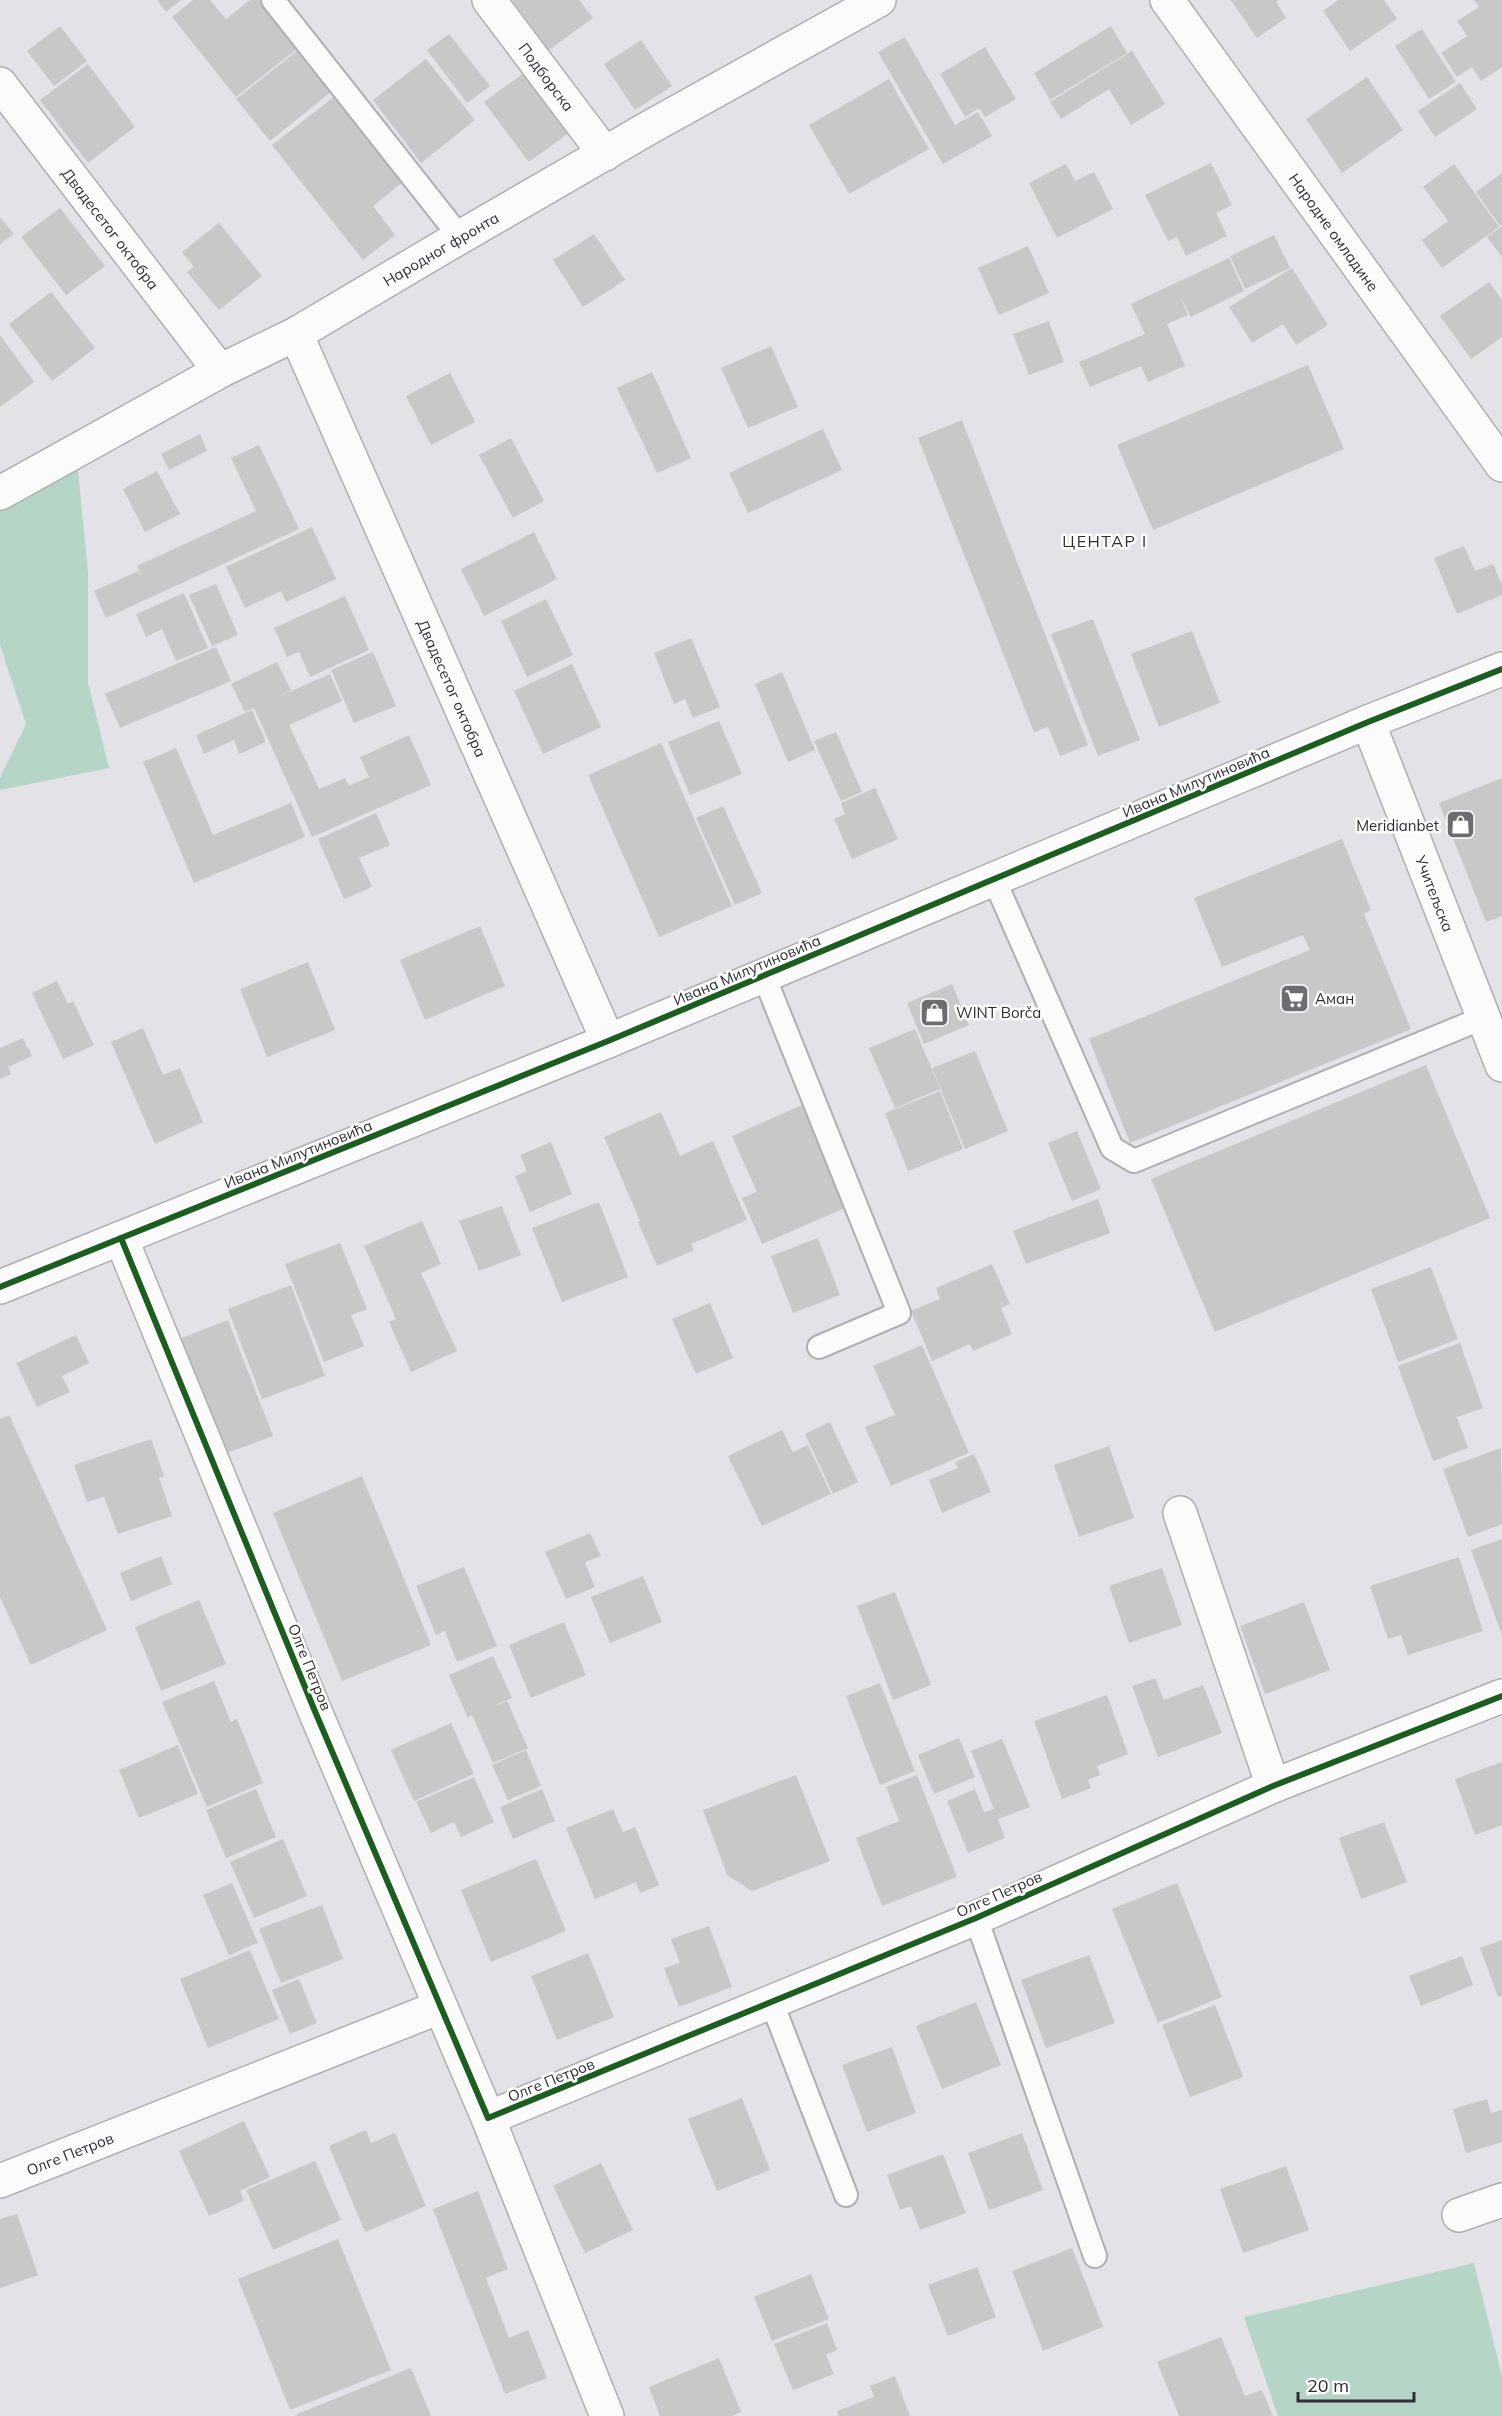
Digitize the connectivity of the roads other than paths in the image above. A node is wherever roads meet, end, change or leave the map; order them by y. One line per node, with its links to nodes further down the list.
1 (273, 0): 8 (lane)
2 (489, 0): 7 (street, Подборска)
3 (879, 0): 5 (street, Народног фронта)
4 (1167, 0): 11 (street, Народне омладине)
5 (844, 8): 7 (street, Народног фронта)
6 (0, 84): 10 (street, Двадесетог октобра)
7 (605, 154): 8 (street, Народног фронта)
8 (460, 237): 9 (street, Народног фронта)
9 (296, 334): 10 (street, Народног фронта); 18 (street, Двадесетог октобра)
10 (220, 371): 12 (street, Народног фронта)
11 (1502, 465)
12 (0, 493)
13 (1502, 669): 14 (street, Ивана Милутиновића)
14 (1368, 722): 15 (street, Ивана Милутиновића); 17 (street, Учитељска)
15 (994, 879): 16 (street, Ивана Милутиновића); 17 (lane)
16 (764, 976): 18 (street, Ивана Милутиновића); 22 (lane, Ивана Милутиновића)
17 (1484, 1018): 19 (street, Учитељска)
18 (608, 1041): 20 (street, Ивана Милутиновића)
19 (1502, 1065)
20 (121, 1238): 21 (street, Ивана Милутиновића); 28 (street, Олге Петров)
21 (0, 1287)
22 (819, 1347)
23 (1180, 1513): 25 (street)
24 (1502, 1696): 25 (street, Олге Петров)
25 (1273, 1786): 26 (street, Олге Петров)
26 (976, 1918): 27 (street, Олге Петров); 34 (lane)
27 (772, 2003): 29 (street, Олге Петров); 31 (lane)
28 (440, 2007): 29 (street, Олге Петров); 30 (street, Олге Петров)
29 (488, 2118): 35 (street, Олге Петров)
30 (0, 2181)
31 (846, 2195)
32 (1502, 2200): 33 (street)
33 (1460, 2215)
34 (1095, 2256)
35 (607, 2416)

